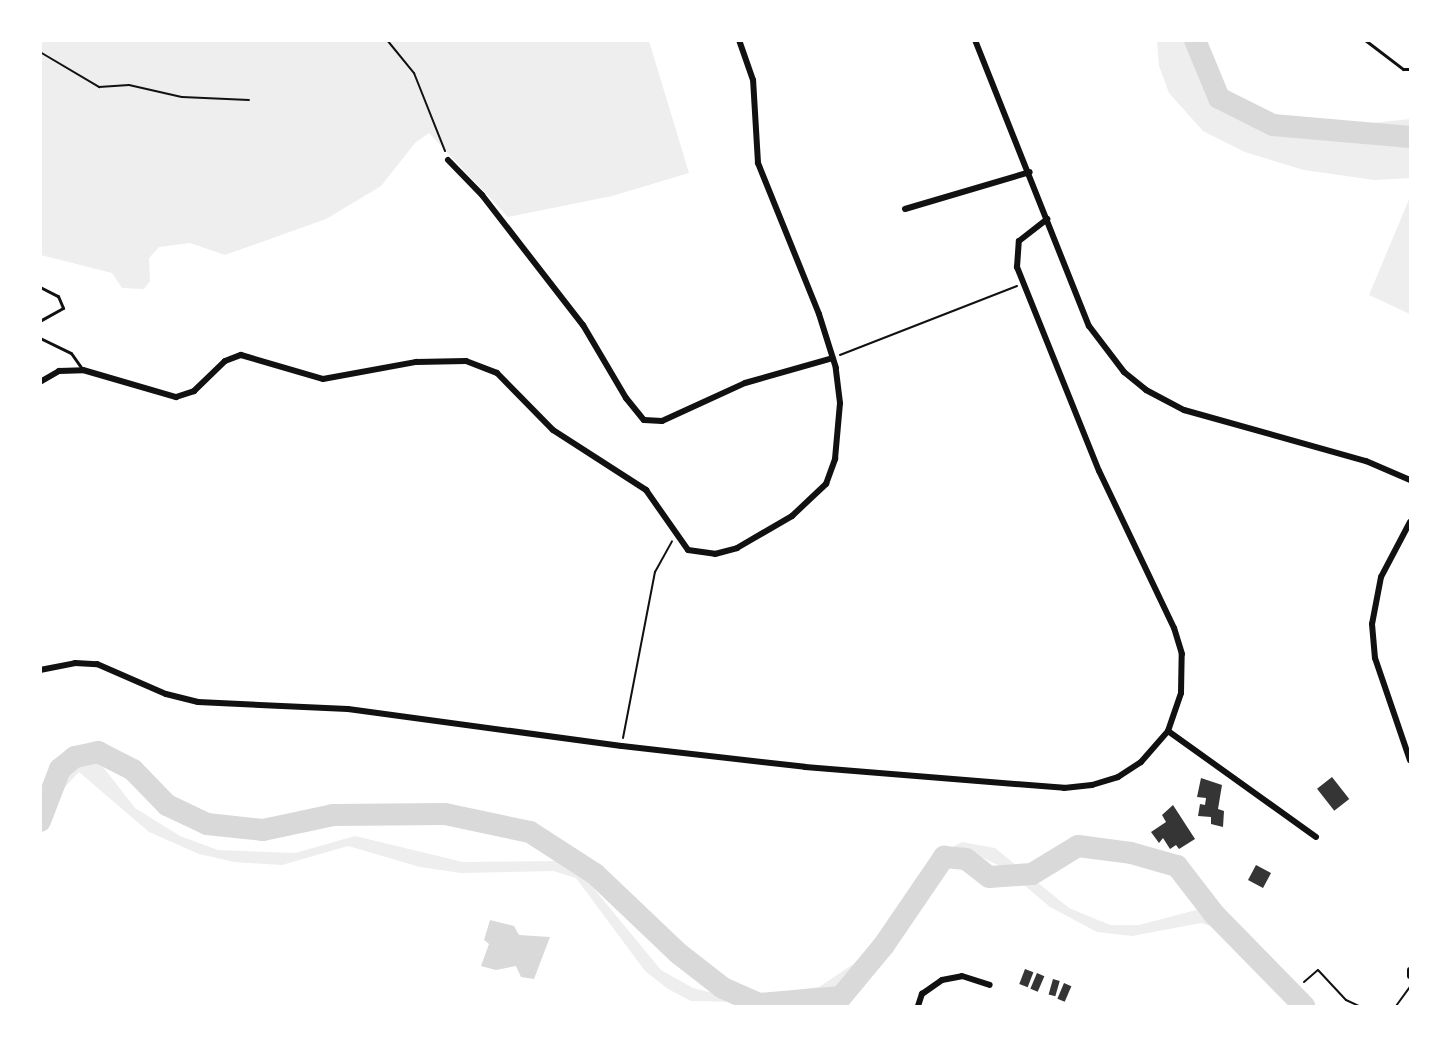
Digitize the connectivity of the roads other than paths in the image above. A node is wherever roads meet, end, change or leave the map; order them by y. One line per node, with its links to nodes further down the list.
1 (739, 40): 12 (street)
2 (975, 40): 6 (street)
3 (1365, 40): 4 (lane)
4 (1410, 69)
5 (448, 160): 12 (street)
6 (1030, 171): 7 (street); 8 (street)
7 (905, 208)
8 (1047, 219): 15 (street); 18 (street)
9 (40, 287): 10 (lane)
10 (40, 321)
11 (40, 338): 13 (lane)
12 (833, 358): 13 (street)
13 (83, 369): 14 (street)
14 (40, 382)
15 (1410, 480)
16 (1410, 522): 19 (street)
17 (40, 670): 18 (street)
18 (1168, 731): 20 (street)
19 (1410, 760)
20 (1316, 837)
21 (1410, 970): 22 (street)
22 (1410, 976)
23 (990, 985): 24 (street)
24 (918, 1006)

